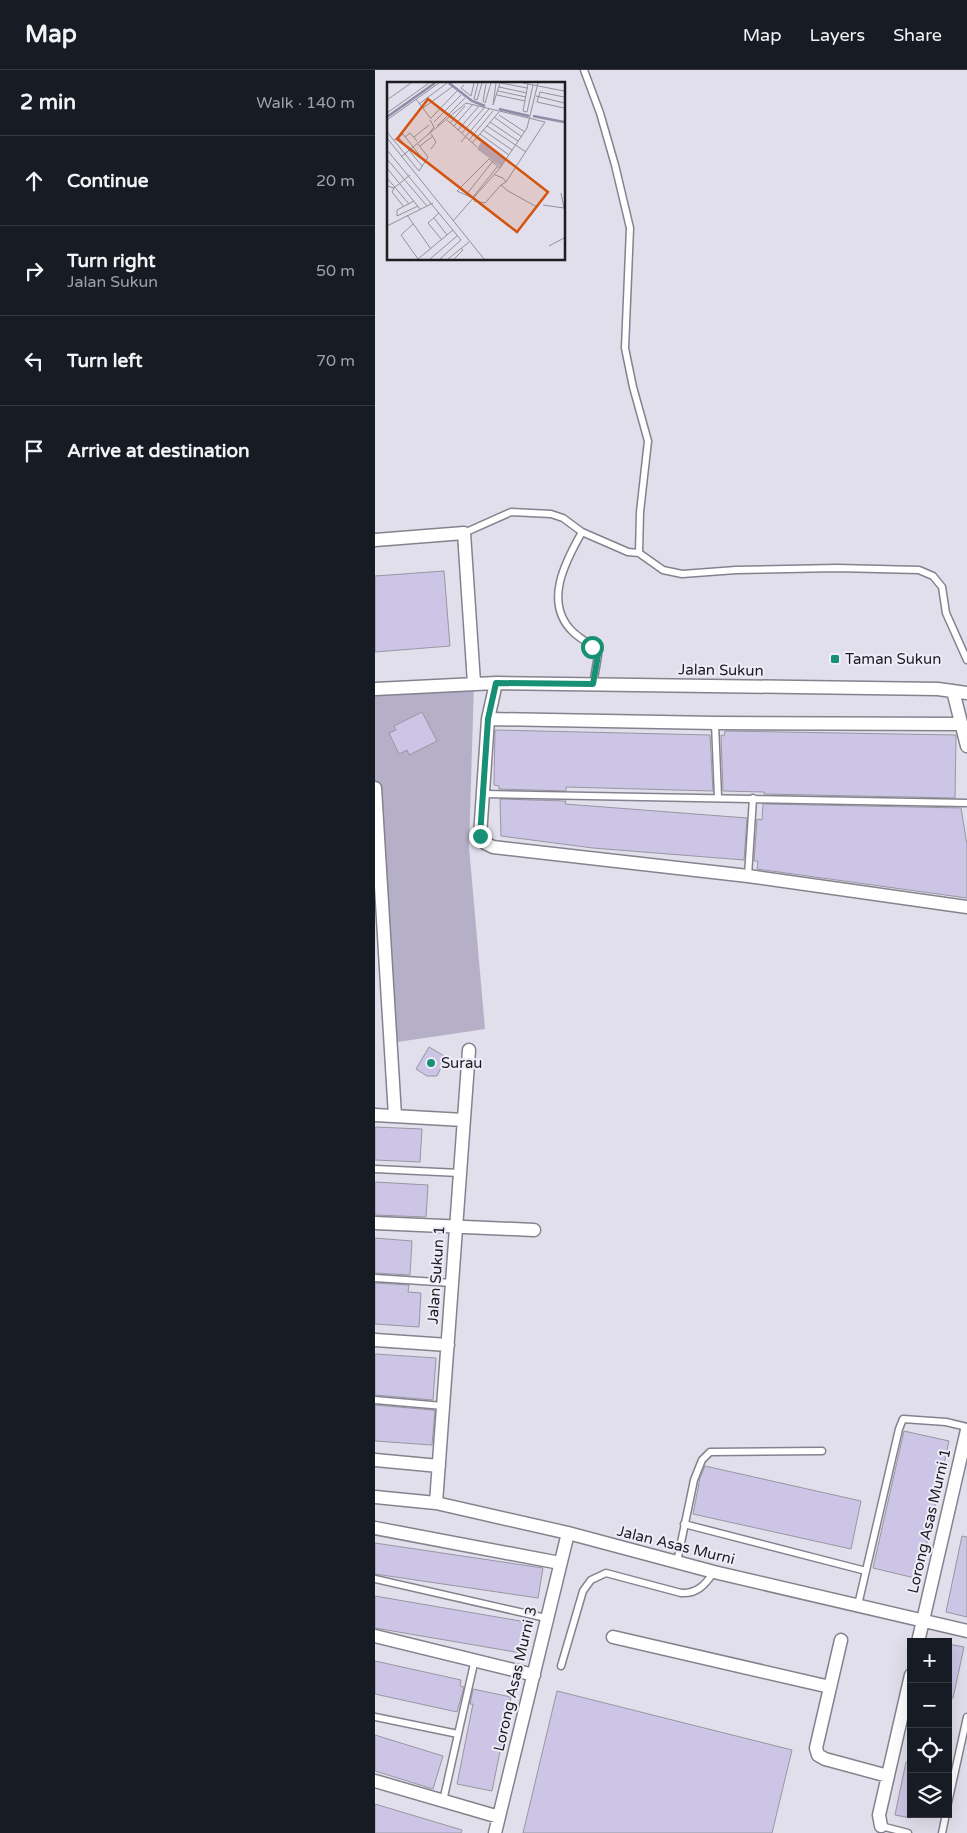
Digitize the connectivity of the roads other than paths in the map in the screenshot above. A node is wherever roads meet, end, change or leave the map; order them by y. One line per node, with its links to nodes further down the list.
1 (584, 70): 5 (lane)
2 (582, 532): 3 (lane); 5 (lane); 9 (lane)
3 (464, 533): 4 (street); 8 (street)
4 (375, 540)
5 (639, 553): 6 (lane)
6 (967, 660)
7 (496, 683): 8 (street, Jalan Sukun); 9 (street, Jalan Sukun); 13 (street)
8 (474, 684): 10 (street)
9 (593, 684): 11 (street, Jalan Sukun)
10 (375, 689)
11 (953, 691): 12 (street, Jalan Sukun); 15 (street)
12 (967, 693)
13 (488, 719): 14 (street); 18 (street)
14 (715, 723): 15 (street); 19 (lane)
15 (961, 724): 16 (street)
16 (967, 746)
17 (375, 788): 24 (street)
18 (484, 794): 19 (lane); 22 (street)
19 (718, 797): 20 (lane)
20 (753, 798): 21 (lane); 22 (lane)
21 (967, 803)
22 (748, 876): 23 (street)
23 (967, 907)
24 (380, 951): 27 (street)
25 (469, 1050): 28 (street, Jalan Sukun 1)
26 (375, 1115): 27 (street)
27 (395, 1116): 28 (street)
28 (464, 1120): 30 (street, Jalan Sukun 1)
29 (375, 1169): 30 (lane)
30 (460, 1173): 32 (street, Jalan Sukun 1)
31 (375, 1223): 32 (street)
32 (456, 1228): 33 (street); 35 (street, Jalan Sukun 1)
33 (534, 1230)
34 (375, 1278): 35 (lane)
35 (452, 1283): 37 (street, Jalan Sukun 1)
36 (375, 1340): 37 (street)
37 (448, 1345): 39 (street, Jalan Sukun 1)
38 (375, 1400): 39 (lane)
39 (443, 1406): 43 (street, Jalan Sukun 1)
40 (967, 1428): 51 (lane); 56 (street, Lorong Asas Murni 1)
41 (823, 1451): 46 (lane)
42 (375, 1460): 43 (street)
43 (439, 1466): 45 (street, Jalan Sukun 1)
44 (375, 1497): 45 (street, Jalan Asas Murni)
45 (437, 1503): 48 (street, Jalan Asas Murni)
46 (684, 1524): 49 (lane); 51 (lane)
47 (375, 1528): 50 (street)
48 (568, 1533): 49 (street, Jalan Asas Murni); 50 (street, Lorong Asas Murni 3)
49 (677, 1562): 52 (street, Jalan Asas Murni)
50 (560, 1563): 55 (street, Lorong Asas Murni 3)
51 (866, 1571): 54 (lane)
52 (714, 1572): 54 (street, Jalan Asas Murni); 63 (lane)
53 (375, 1579): 55 (lane)
54 (858, 1605): 56 (street, Jalan Asas Murni)
55 (546, 1618): 64 (street, Lorong Asas Murni 3)
56 (923, 1620): 57 (street, Jalan Asas Murni); 60 (street, Lorong Asas Murni 1)
57 (967, 1631)
58 (375, 1636): 62 (street)
59 (613, 1637): 66 (street)
60 (919, 1638)
61 (841, 1640): 66 (street)
62 (475, 1659): 64 (street); 69 (lane)
63 (561, 1666)
64 (534, 1675): 74 (street, Lorong Asas Murni 3)
65 (909, 1683): 70 (street)
66 (830, 1688): 70 (street)
67 (375, 1717): 69 (lane)
68 (967, 1717): 72 (lane)
69 (458, 1734): 73 (lane)
70 (888, 1776): 76 (street)
71 (375, 1781): 73 (street)
72 (952, 1785)
73 (443, 1801): 74 (street)
74 (499, 1817): 77 (street, Lorong Asas Murni 3)
75 (945, 1818): 79 (lane)
76 (881, 1826): 78 (lane)
77 (495, 1833)
78 (908, 1833)
79 (942, 1833)

